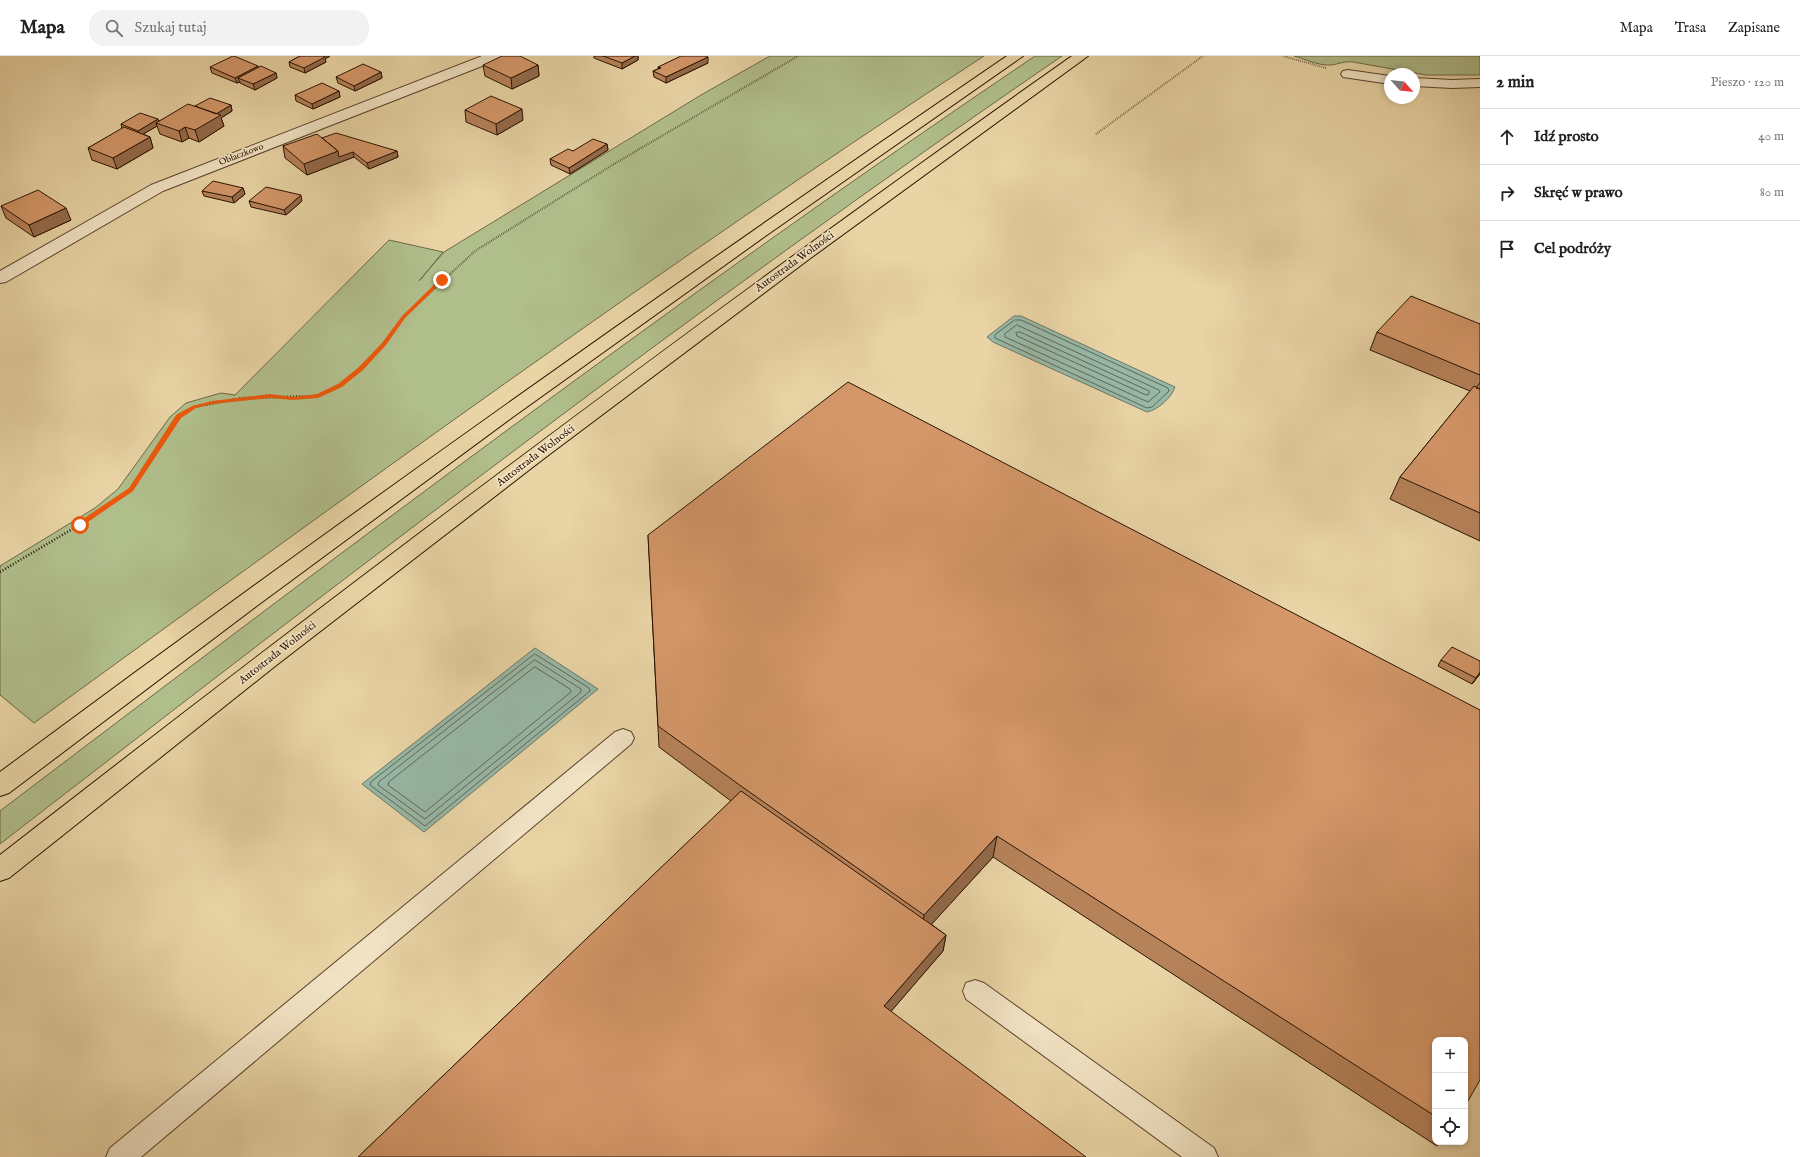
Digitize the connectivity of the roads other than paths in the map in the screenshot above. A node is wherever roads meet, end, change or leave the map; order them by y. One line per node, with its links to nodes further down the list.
1 (495, 56): 8 (street, Obłaczkowo)
2 (1016, 56): 10 (highway)
3 (1081, 56): 11 (highway, Autostrada Wolności)
4 (1348, 74): 5 (street)
5 (1384, 79)
6 (1420, 82): 7 (street)
7 (1480, 83)
8 (0, 278)
9 (623, 738): 13 (lane)
10 (0, 786)
11 (0, 870)
12 (975, 991): 14 (lane)
13 (120, 1157)
14 (1204, 1157)

